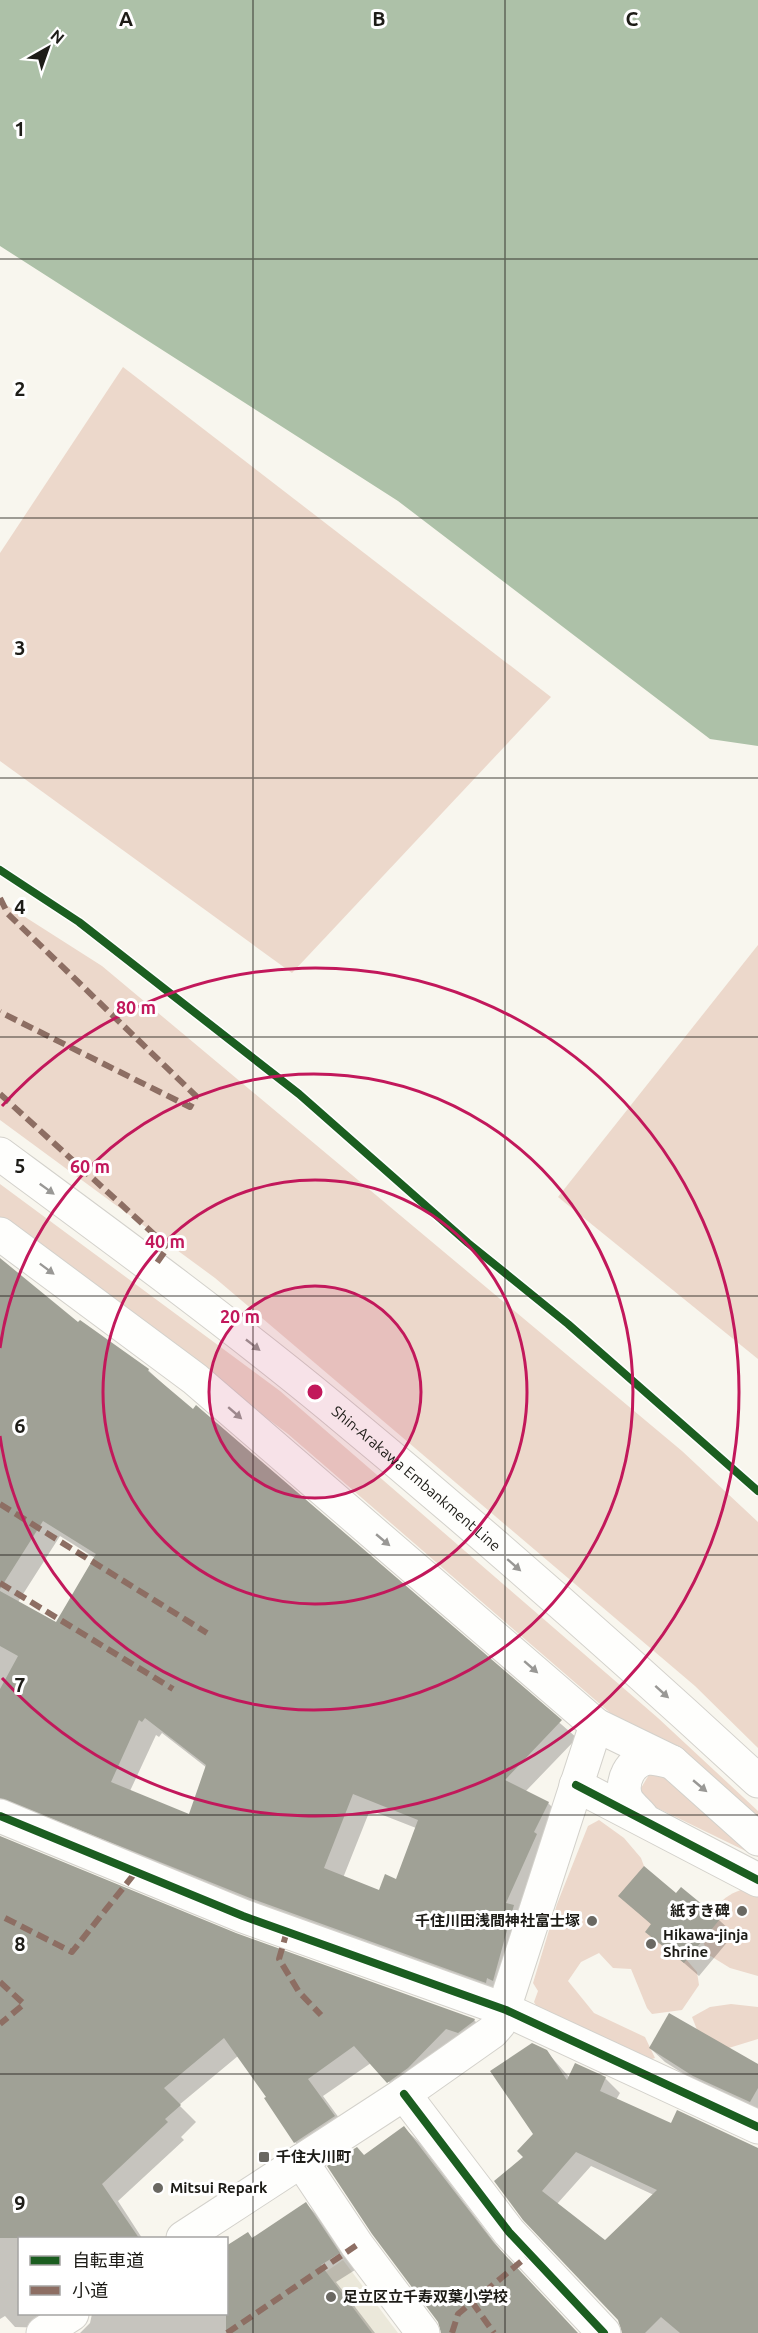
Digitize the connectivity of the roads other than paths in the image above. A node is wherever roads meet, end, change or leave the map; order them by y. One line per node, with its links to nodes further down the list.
1 (0, 1154): 5 (street, Shin-Arakawa Embankment Line, one-way to 5)
2 (0, 1234): 3 (street, one-way to 3)
3 (596, 1725): 4 (street); 6 (street)
4 (672, 1762): 8 (street); 9 (street, one-way to 9)
5 (758, 1781)
6 (576, 1785): 8 (street); 11 (street)
7 (0, 1816): 11 (street)
8 (642, 1817): 10 (street)
9 (758, 1839)
10 (758, 1880)
11 (506, 2010): 12 (street); 13 (street)
12 (404, 2094): 14 (street); 19 (street)
13 (758, 2127)
14 (301, 2161): 15 (street); 18 (street)
15 (185, 2237)
16 (69, 2315): 17 (street)
17 (43, 2333)
18 (423, 2333)
19 (604, 2333)

